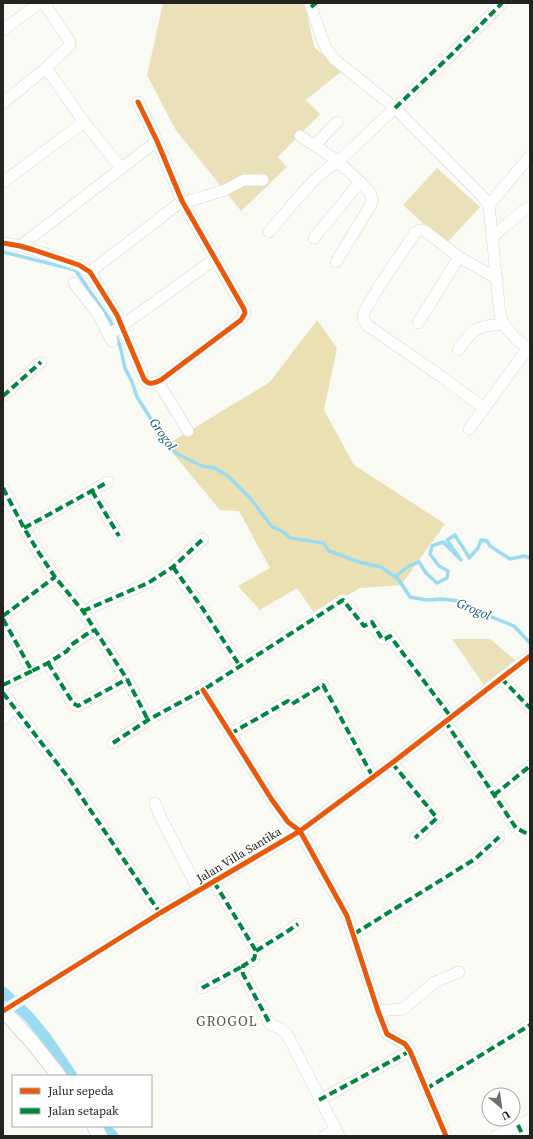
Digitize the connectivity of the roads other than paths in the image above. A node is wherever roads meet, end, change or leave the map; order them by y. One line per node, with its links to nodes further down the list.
1 (40, 3): 5 (street)
2 (44, 3): 6 (street)
3 (502, 3): 9 (street)
4 (313, 4): 9 (street)
5 (3, 30)
6 (46, 68): 8 (street); 10 (street)
7 (138, 102): 13 (street)
8 (3, 103)
9 (395, 108): 16 (street); 22 (street)
10 (84, 122): 17 (street); 19 (street)
11 (337, 122): 14 (street)
12 (300, 136): 14 (street)
13 (157, 140): 17 (street); 21 (street)
14 (315, 145): 16 (street)
15 (530, 156): 22 (street)
16 (339, 161): 20 (street); 24 (street)
17 (121, 168): 28 (street)
18 (263, 180): 21 (street)
19 (3, 182)
20 (360, 182): 26 (street); 31 (street)
21 (182, 202): 30 (street); 32 (street)
22 (489, 205): 25 (street)
23 (530, 207): 25 (street)
24 (269, 232)
25 (492, 237): 33 (street)
26 (314, 238)
27 (3, 243): 28 (street)
28 (20, 246): 32 (street)
29 (459, 257): 33 (street); 35 (street); 43 (street)
30 (216, 259): 37 (street); 41 (street)
31 (336, 262)
32 (90, 272): 37 (street)
33 (496, 278): 36 (street)
34 (74, 283): 37 (street)
35 (418, 323)
36 (503, 324): 38 (street); 39 (street)
37 (122, 326): 41 (street)
38 (529, 349): 43 (street)
39 (458, 350)
40 (41, 362): 42 (street)
41 (158, 382): 45 (street)
42 (3, 396)
43 (484, 408): 44 (street)
44 (469, 429)
45 (188, 431)
46 (108, 482): 48 (street)
47 (3, 488): 49 (street)
48 (92, 491): 49 (street); 50 (street)
49 (24, 528): 53 (street)
50 (119, 536)
51 (204, 539): 52 (street)
52 (173, 567): 54 (street); 60 (street)
53 (55, 577): 54 (street); 55 (street)
54 (83, 611): 57 (street)
55 (3, 616)
56 (3, 619): 61 (street)
57 (95, 630): 59 (street); 63 (street)
58 (530, 656): 62 (street, Jalan Villa Santika)
59 (48, 663): 61 (street); 63 (street)
60 (240, 666): 65 (street); 70 (street)
61 (32, 671): 64 (street)
62 (501, 678): 68 (street); 70 (street, Jalan Villa Santika)
63 (126, 679): 71 (street)
64 (3, 685)
65 (203, 690): 71 (street); 72 (street)
66 (3, 694): 67 (street)
67 (14, 708): 69 (street); 85 (street)
68 (530, 708)
69 (3, 719)
70 (448, 719): 74 (street, Jalan Villa Santika); 77 (street)
71 (148, 720): 73 (street)
72 (230, 734): 76 (street); 79 (street)
73 (113, 743)
74 (392, 763): 76 (street, Jalan Villa Santika); 81 (street)
75 (530, 766): 77 (street)
76 (373, 777): 79 (street, Jalan Villa Santika)
77 (494, 795): 80 (street)
78 (155, 803): 84 (street)
79 (300, 831): 83 (street, Jalan Villa Santika); 87 (street)
80 (530, 834)
81 (415, 838)
82 (499, 838): 87 (street)
83 (214, 882): 84 (street, Jalan Villa Santika); 88 (street)
84 (199, 891): 85 (street, Jalan Villa Santika)
85 (160, 913): 92 (street, Jalan Villa Santika)
86 (298, 924): 88 (street)
87 (354, 934): 93 (street)
88 (256, 951): 89 (street)
89 (242, 966): 91 (street); 98 (street)
90 (459, 972): 93 (street)
91 (202, 988)
92 (5, 1009): 96 (street)
93 (378, 1010): 95 (street)
94 (530, 1025): 97 (street)
95 (410, 1051): 97 (street); 98 (street)
96 (58, 1075)
97 (426, 1089): 104 (street)
98 (319, 1100): 101 (street)
99 (95, 1127): 102 (street)
100 (514, 1127): 105 (street)
101 (337, 1133): 103 (street)
102 (100, 1136)
103 (324, 1136)
104 (446, 1136)
105 (496, 1136)

